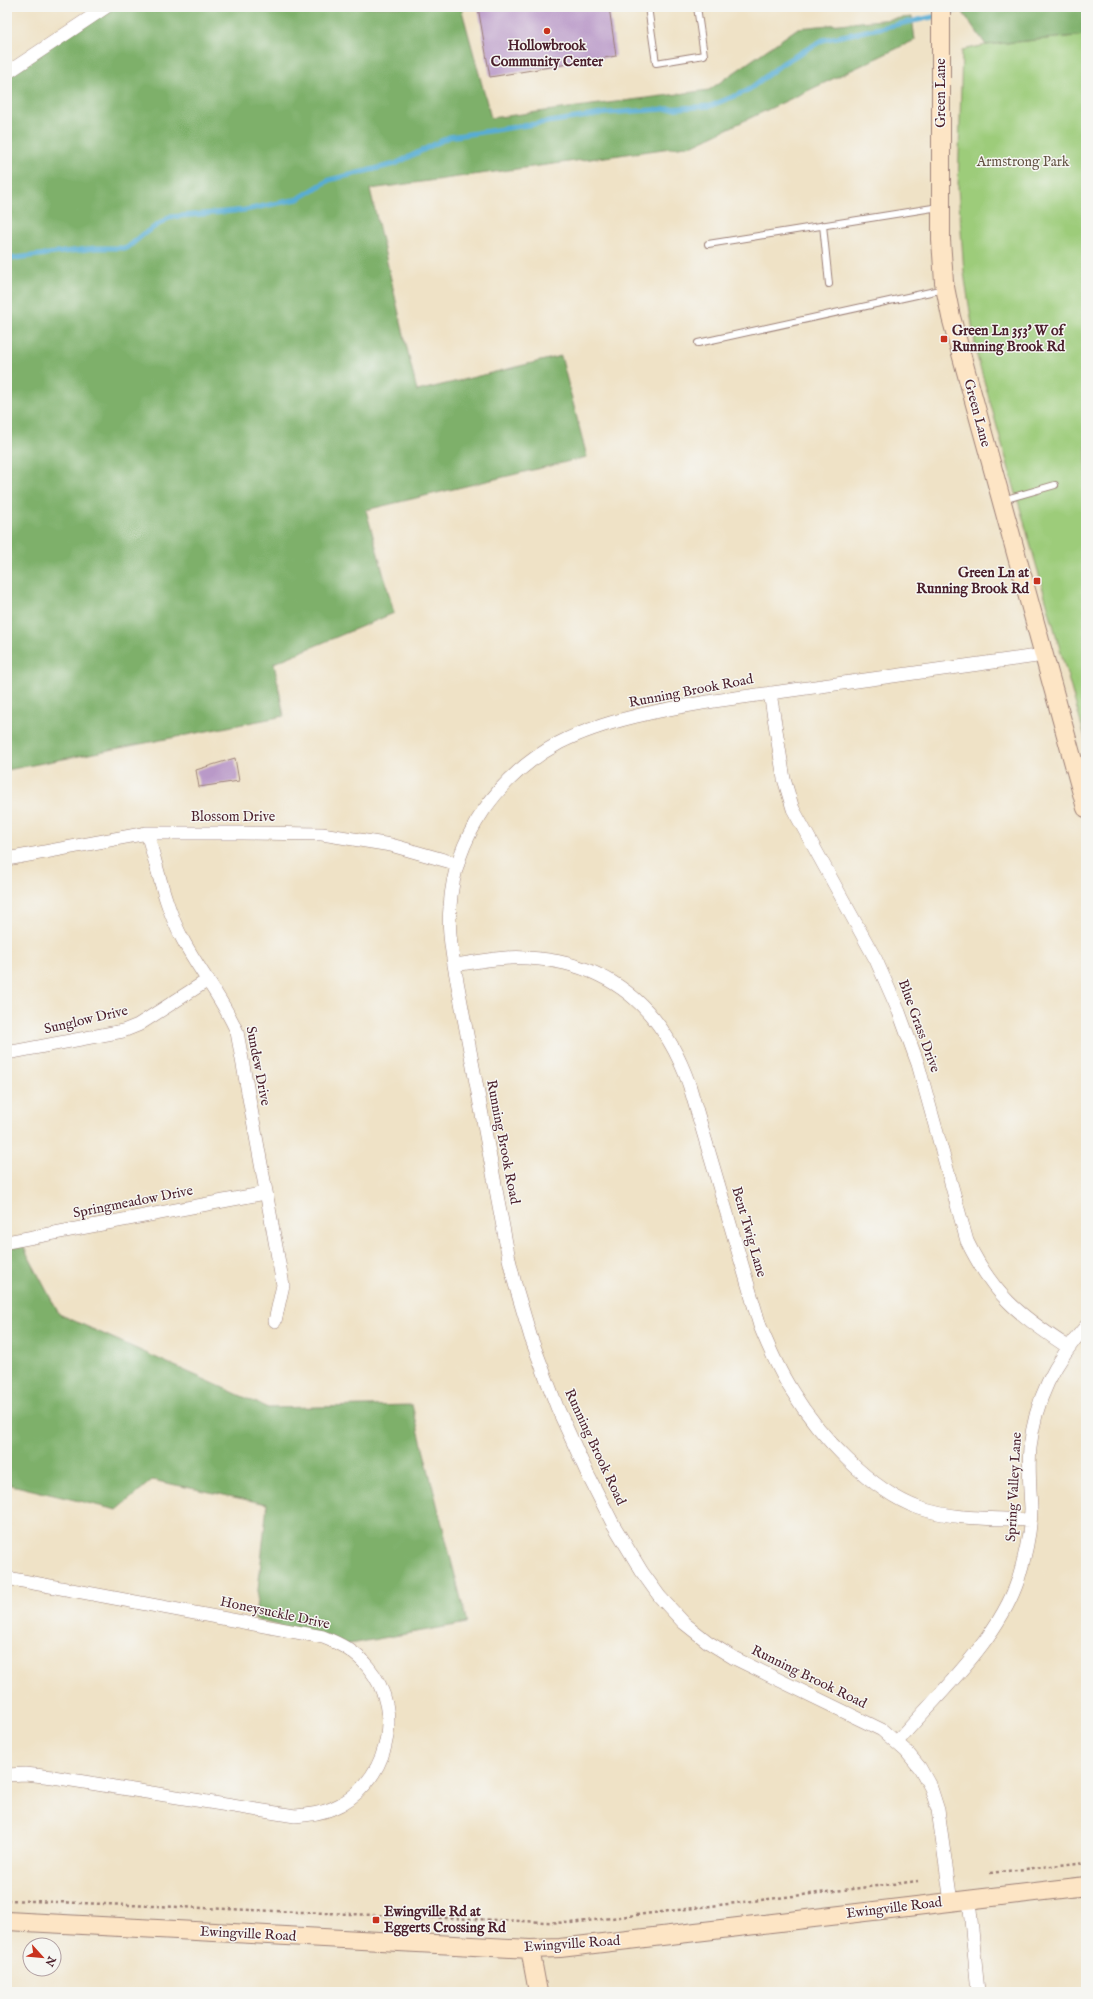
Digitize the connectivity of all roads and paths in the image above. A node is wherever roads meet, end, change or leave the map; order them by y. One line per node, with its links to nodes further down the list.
1 (106, 7): 5 (street)
2 (648, 7): 3 (lane)
3 (697, 7)
4 (941, 7): 6 (main road, Green Lane)
5 (7, 73)
6 (940, 207): 7 (lane); 10 (main road, Green Lane)
7 (823, 225): 8 (lane); 9 (lane)
8 (708, 244)
9 (829, 284)
10 (945, 288): 11 (lane); 13 (main road, Green Lane)
11 (698, 343)
12 (1055, 485): 13 (lane)
13 (1001, 501): 14 (main road, Green Lane)
14 (1044, 655): 15 (street, Running Brook Road); 16 (main road, Green Lane)
15 (770, 693): 19 (street, Running Brook Road); 27 (street, Blue Grass Drive)
16 (1086, 808)
17 (148, 833): 18 (street, Blossom Drive); 19 (street, Blossom Drive); 21 (street, Sundew Drive)
18 (7, 860)
19 (458, 864): 20 (street, Running Brook Road)
20 (454, 965): 28 (street, Bent Twig Lane); 30 (street, Running Brook Road)
21 (208, 980): 22 (street, Sunglow Drive); 23 (street, Sundew Drive)
22 (7, 1053)
23 (265, 1193): 24 (street, Springmeadow Drive); 25 (street, Sundew Drive)
24 (7, 1242)
25 (275, 1321)
26 (1086, 1326): 27 (street, Spring Valley Lane)
27 (1068, 1347): 28 (street, Spring Valley Lane)
28 (1030, 1520): 30 (street, Spring Valley Lane)
29 (7, 1578): 31 (street, Honeysuckle Drive)
30 (897, 1742): 38 (street, Running Brook Road)
31 (7, 1775)
32 (1086, 1862): 33 (path)
33 (990, 1873)
34 (918, 1881): 36 (path)
35 (1086, 1886): 37 (main road, Ewingville Road)
36 (7, 1900)
37 (969, 1900): 38 (main road, Ewingville Road); 42 (street)
38 (951, 1902): 40 (main road, Ewingville Road)
39 (7, 1921): 40 (main road, Ewingville Road)
40 (530, 1949): 41 (main road)
41 (538, 1992)
42 (978, 1992)

